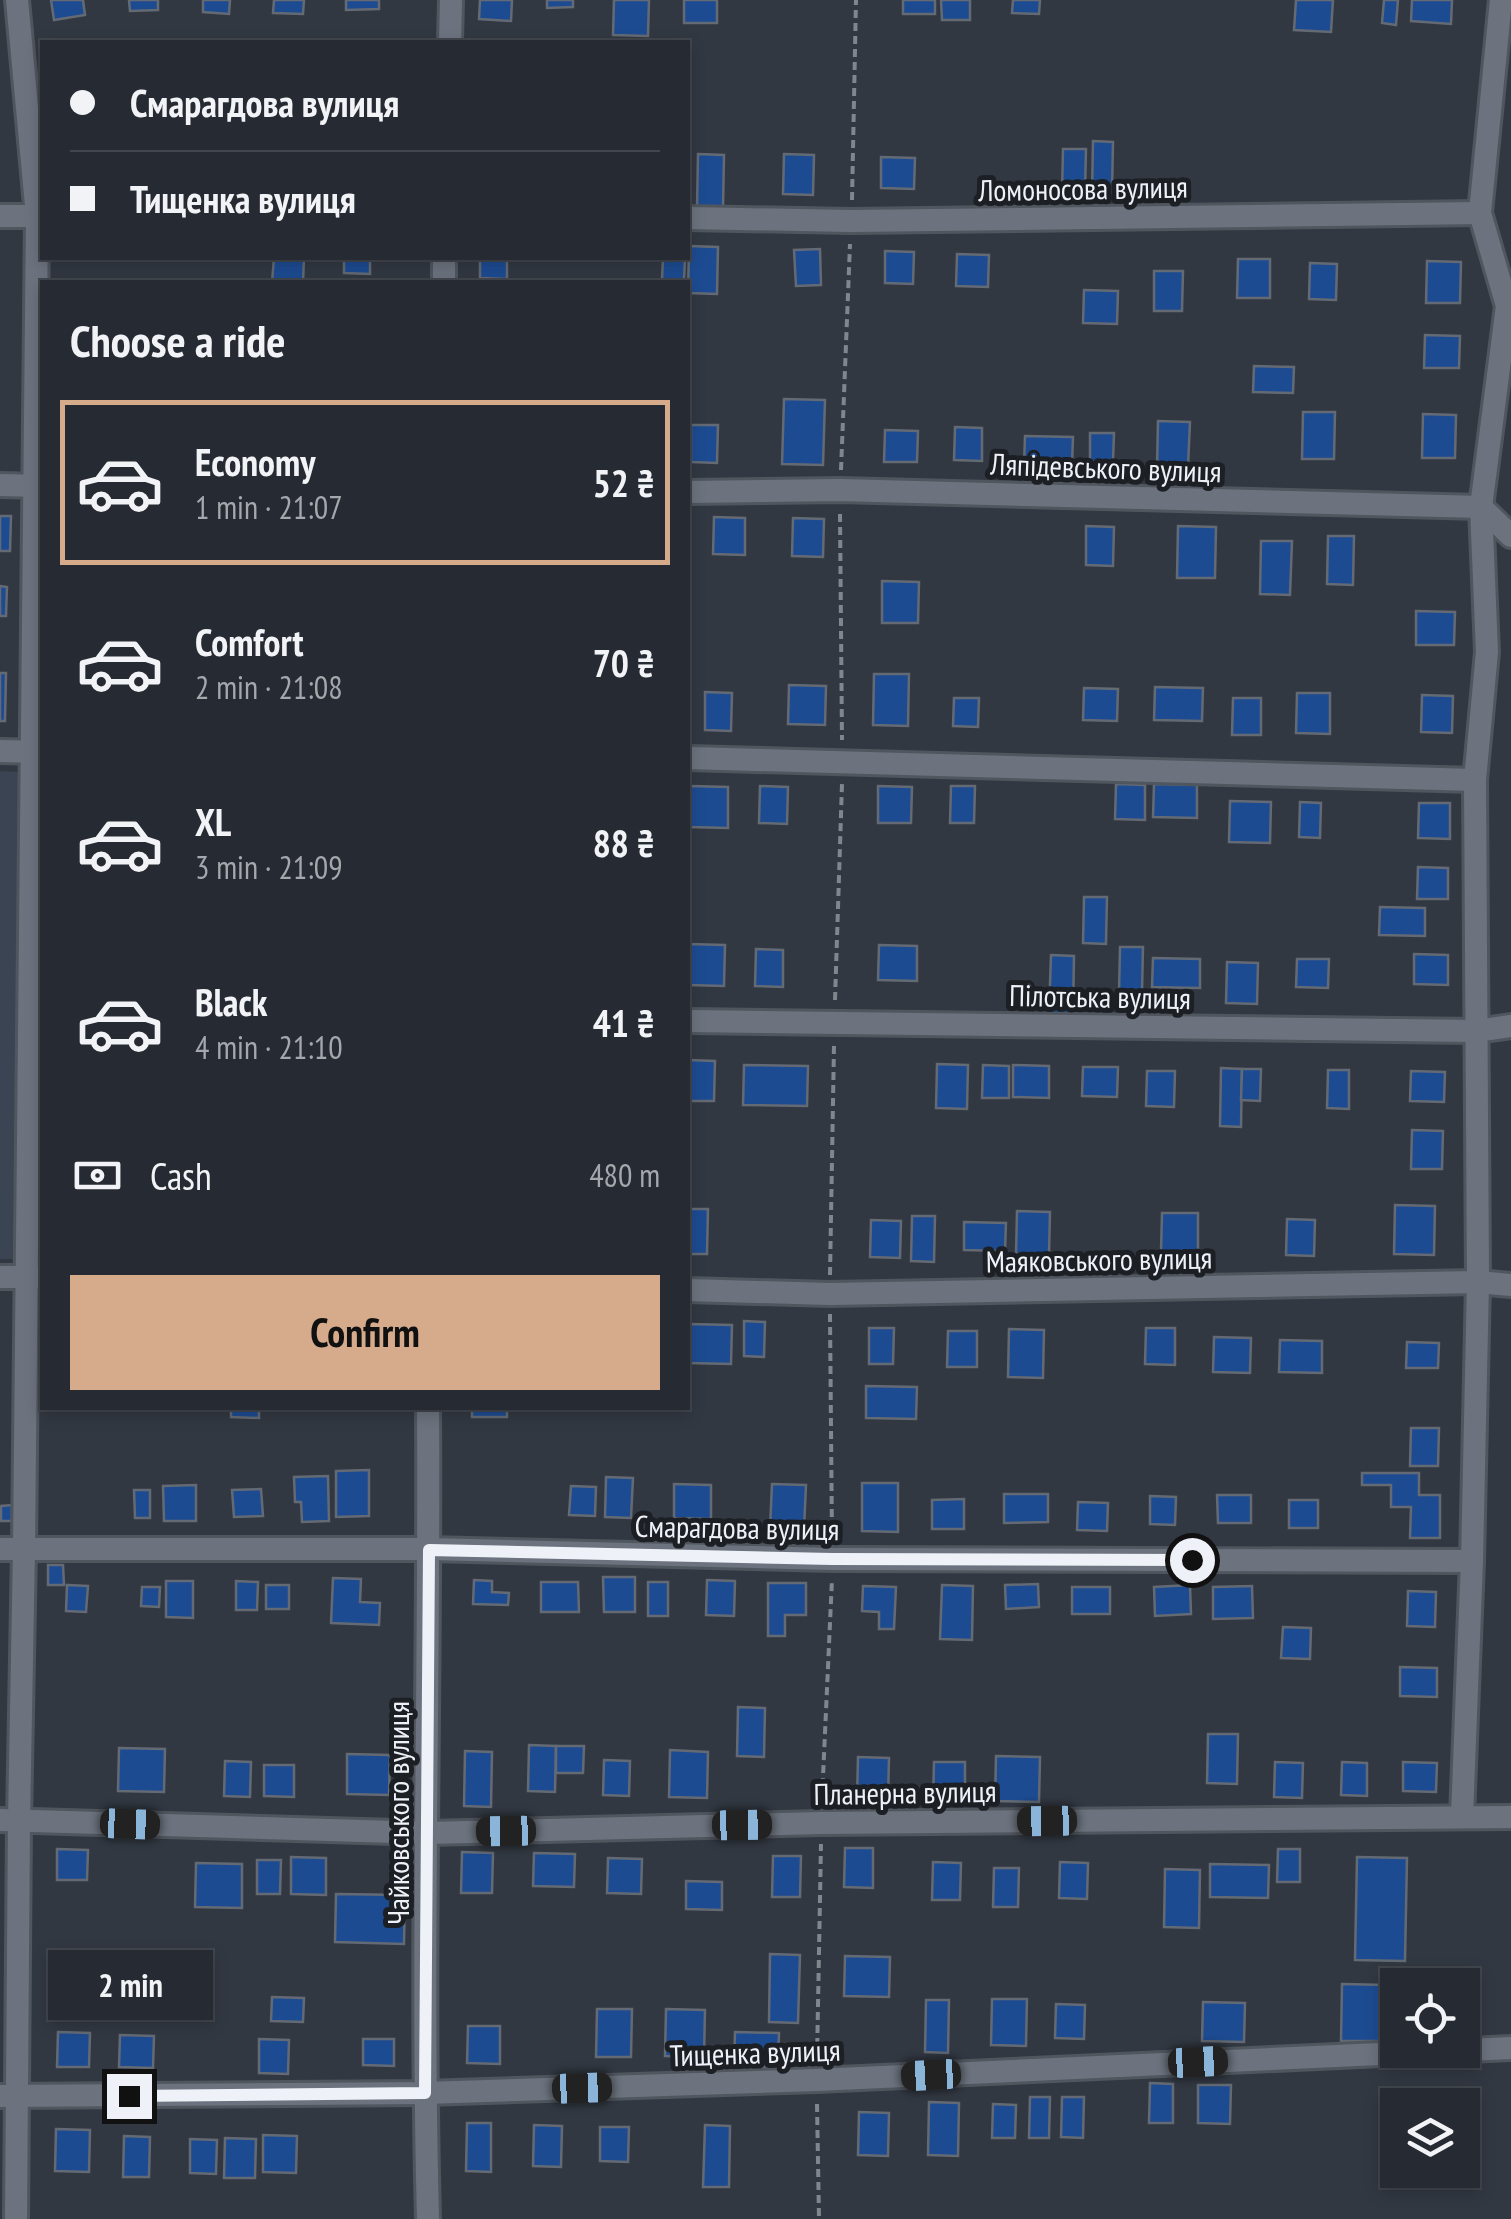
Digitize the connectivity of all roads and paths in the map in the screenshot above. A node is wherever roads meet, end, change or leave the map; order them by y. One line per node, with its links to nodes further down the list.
1 (17, 0): 8 (street)
2 (451, 0): 5 (street)
3 (856, 0): 10 (path)
4 (1501, 0): 6 (street)
5 (450, 40)
6 (1480, 213): 10 (street, Ломоносова вулиця); 15 (street)
7 (0, 216): 8 (street)
8 (40, 216): 12 (street)
9 (690, 218): 10 (street, Ломоносова вулиця)
10 (852, 221): 13 (path)
11 (0, 486): 12 (street)
12 (38, 486): 18 (street)
13 (840, 490): 14 (street, Ляпідевського вулиця); 15 (street, Ляпідевського вулиця); 20 (path)
14 (690, 492)
15 (1481, 507): 16 (street); 21 (street)
16 (1511, 536)
17 (0, 751): 18 (street)
18 (37, 752): 22 (street)
19 (690, 758): 20 (street)
20 (842, 760): 21 (street); 24 (path)
21 (1475, 780): 26 (street)
22 (36, 1016): 28 (street)
23 (690, 1022): 24 (street, Пілотська вулиця)
24 (834, 1023): 26 (street, Пілотська вулиця); 32 (path)
25 (1511, 1026): 26 (street, Пілотська вулиця)
26 (1476, 1031): 29 (street)
27 (0, 1277): 28 (street)
28 (34, 1277): 34 (street)
29 (1478, 1282): 30 (street, Маяковського вулиця); 32 (street, Маяковського вулиця); 37 (street)
30 (1511, 1285)
31 (690, 1290): 32 (street, Маяковського вулиця)
32 (830, 1294): 36 (path)
33 (428, 1410): 35 (street, Чайковського вулиця)
34 (12, 1549): 35 (street, Смарагдова вулиця); 40 (street)
35 (429, 1550): 36 (street, Смарагдова вулиця); 42 (street, Чайковського вулиця)
36 (832, 1559): 37 (street, Смарагдова вулиця); 41 (path)
37 (1472, 1561): 38 (street)
38 (1462, 1816): 39 (street, Планерна вулиця); 41 (street, Планерна вулиця)
39 (1511, 1817)
40 (9, 1821): 42 (street, Планерна вулиця); 46 (street)
41 (821, 1823): 42 (street, Планерна вулиця); 44 (path)
42 (428, 1832): 45 (street, Чайковського вулиця)
43 (1511, 2048): 44 (street, Тищенка вулиця)
44 (817, 2080): 45 (street, Тищенка вулиця); 49 (path)
45 (425, 2093): 46 (street, Тищенка вулиця); 48 (street, Чайковського вулиця)
46 (9, 2097): 47 (street)
47 (16, 2219)
48 (428, 2219)
49 (819, 2219)

